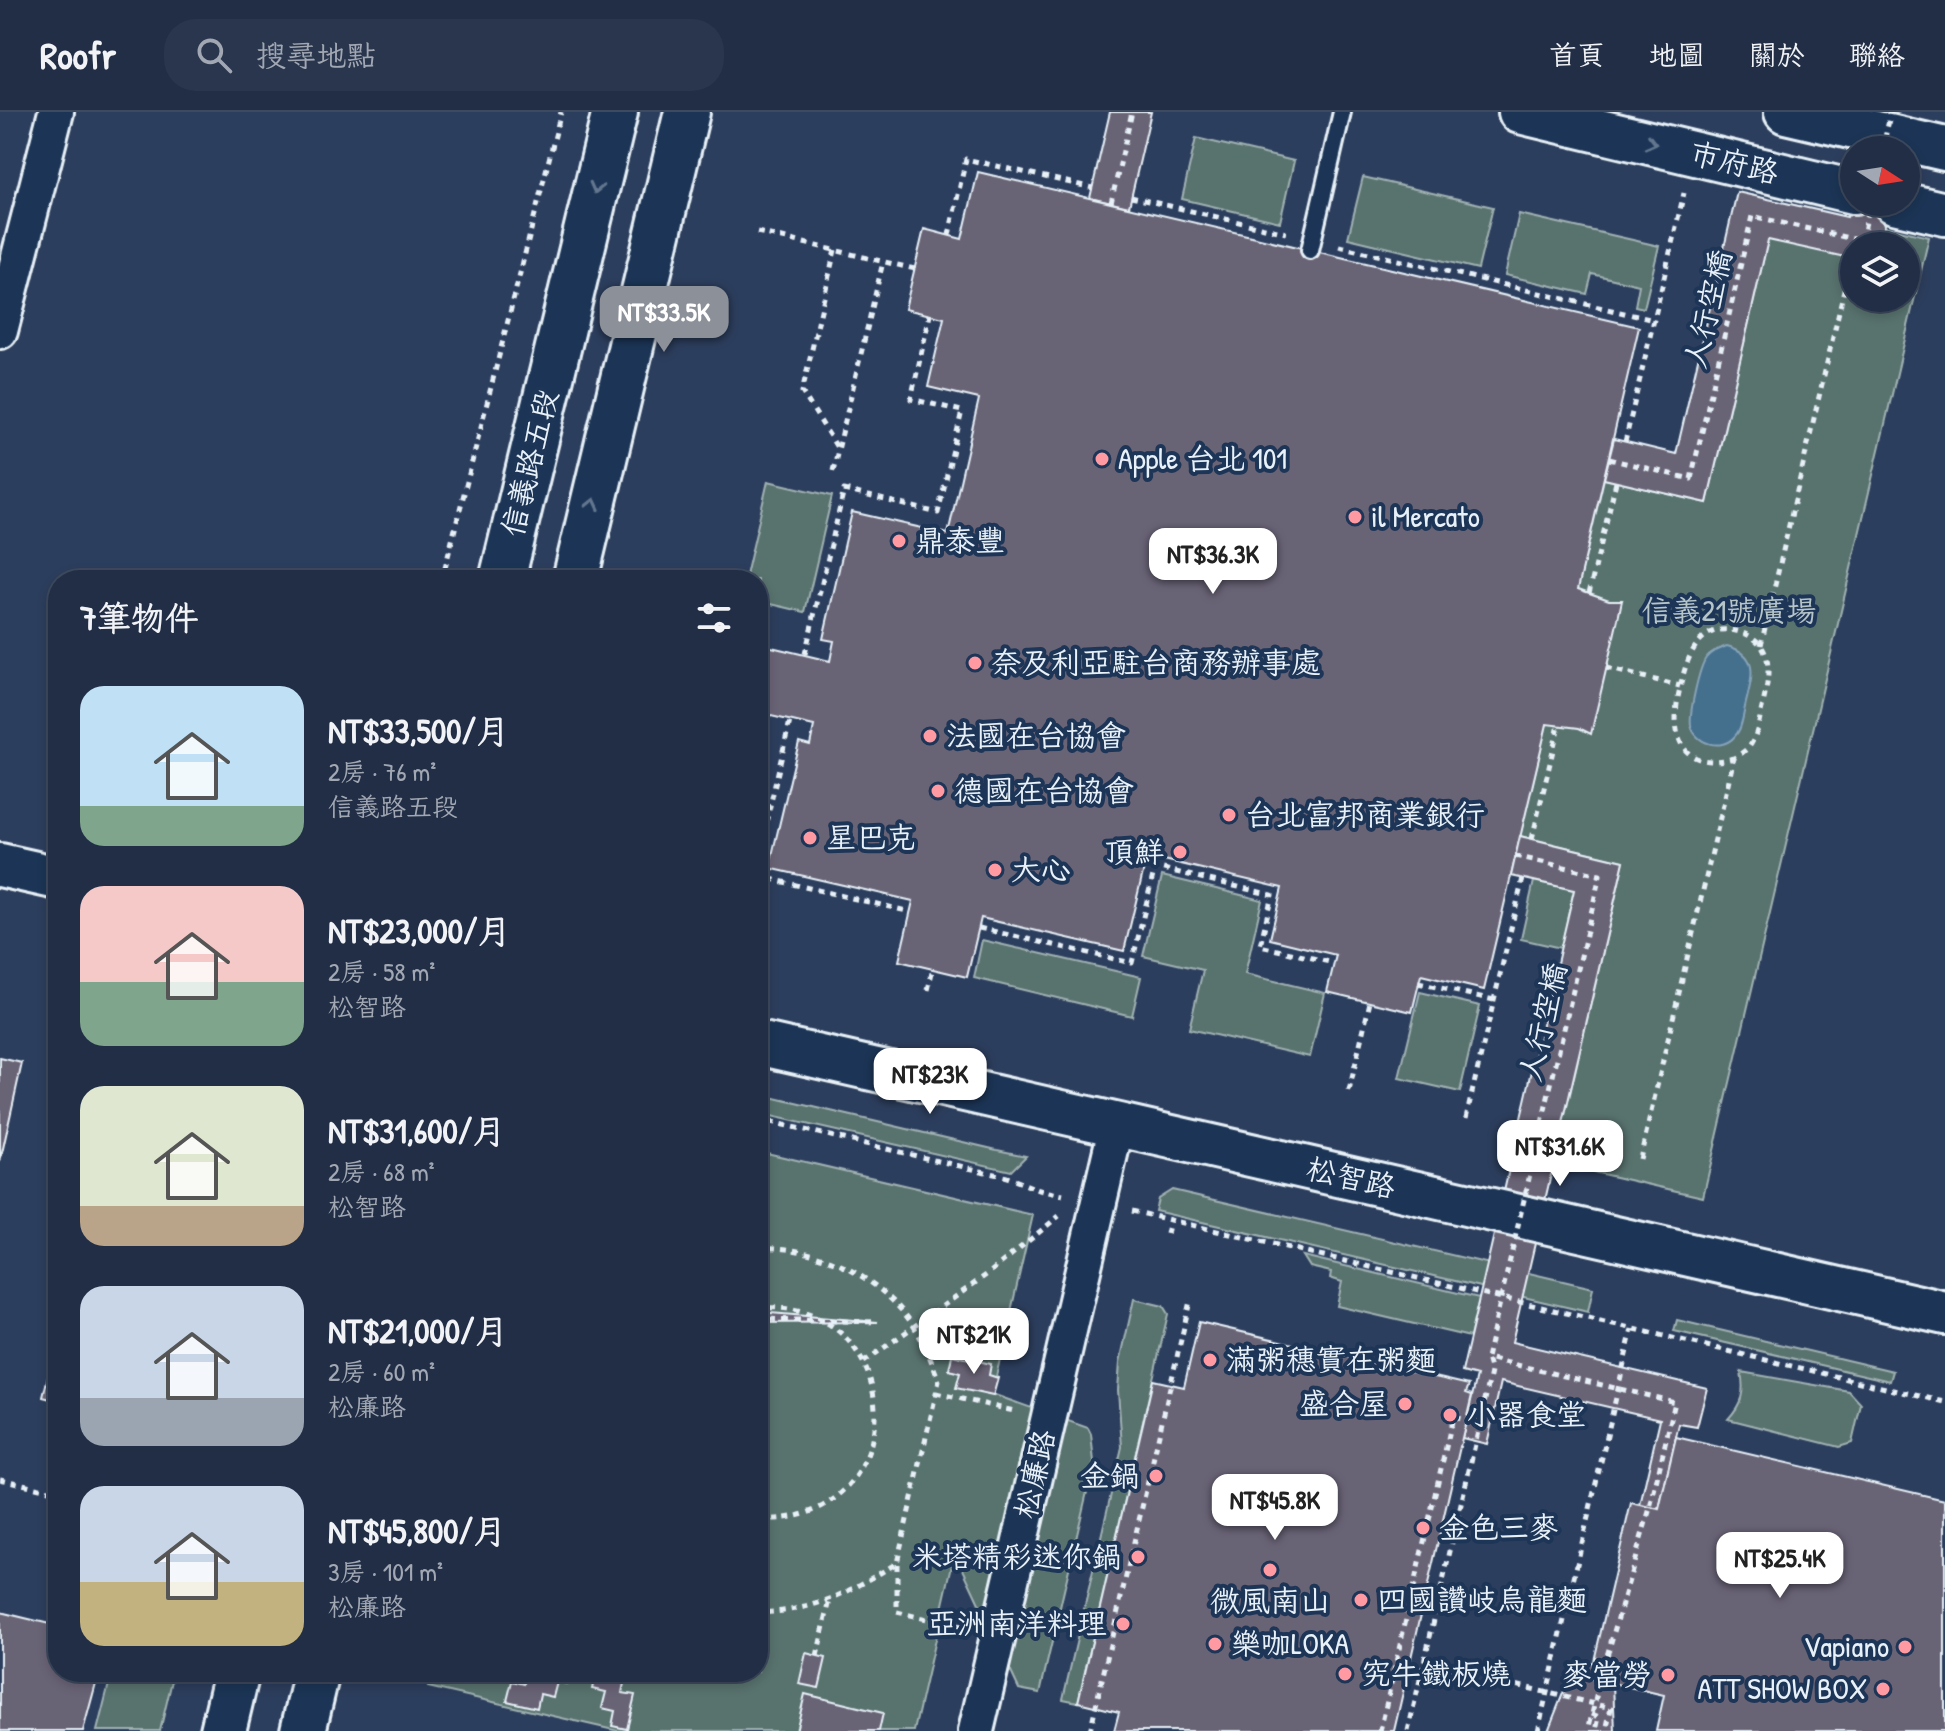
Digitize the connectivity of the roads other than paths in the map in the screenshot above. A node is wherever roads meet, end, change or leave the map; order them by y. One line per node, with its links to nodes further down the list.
1 (56, 112): 12 (street)
2 (615, 112): 13 (main road, 信義路五段, one-way to 13)
3 (687, 112): 14 (main road, one-way to 3)
4 (1342, 112): 11 (lane)
5 (1520, 112): 8 (street, 市府路, one-way to 8)
6 (1786, 112): 7 (street, 市府路)
7 (1945, 149)
8 (1840, 189)
9 (1920, 208): 10 (street)
10 (1945, 214)
11 (1311, 245)
12 (0, 331)
13 (504, 570)
14 (577, 570)
15 (0, 865): 16 (street)
16 (48, 876)
17 (768, 1045): 18 (street, 松智路)
18 (1117, 1124): 19 (street, 松智路); 24 (street, 松廉路)
19 (1945, 1313)
20 (235, 1682): 22 (main road)
21 (315, 1682): 23 (main road)
22 (223, 1731)
23 (303, 1731)
24 (976, 1731)

